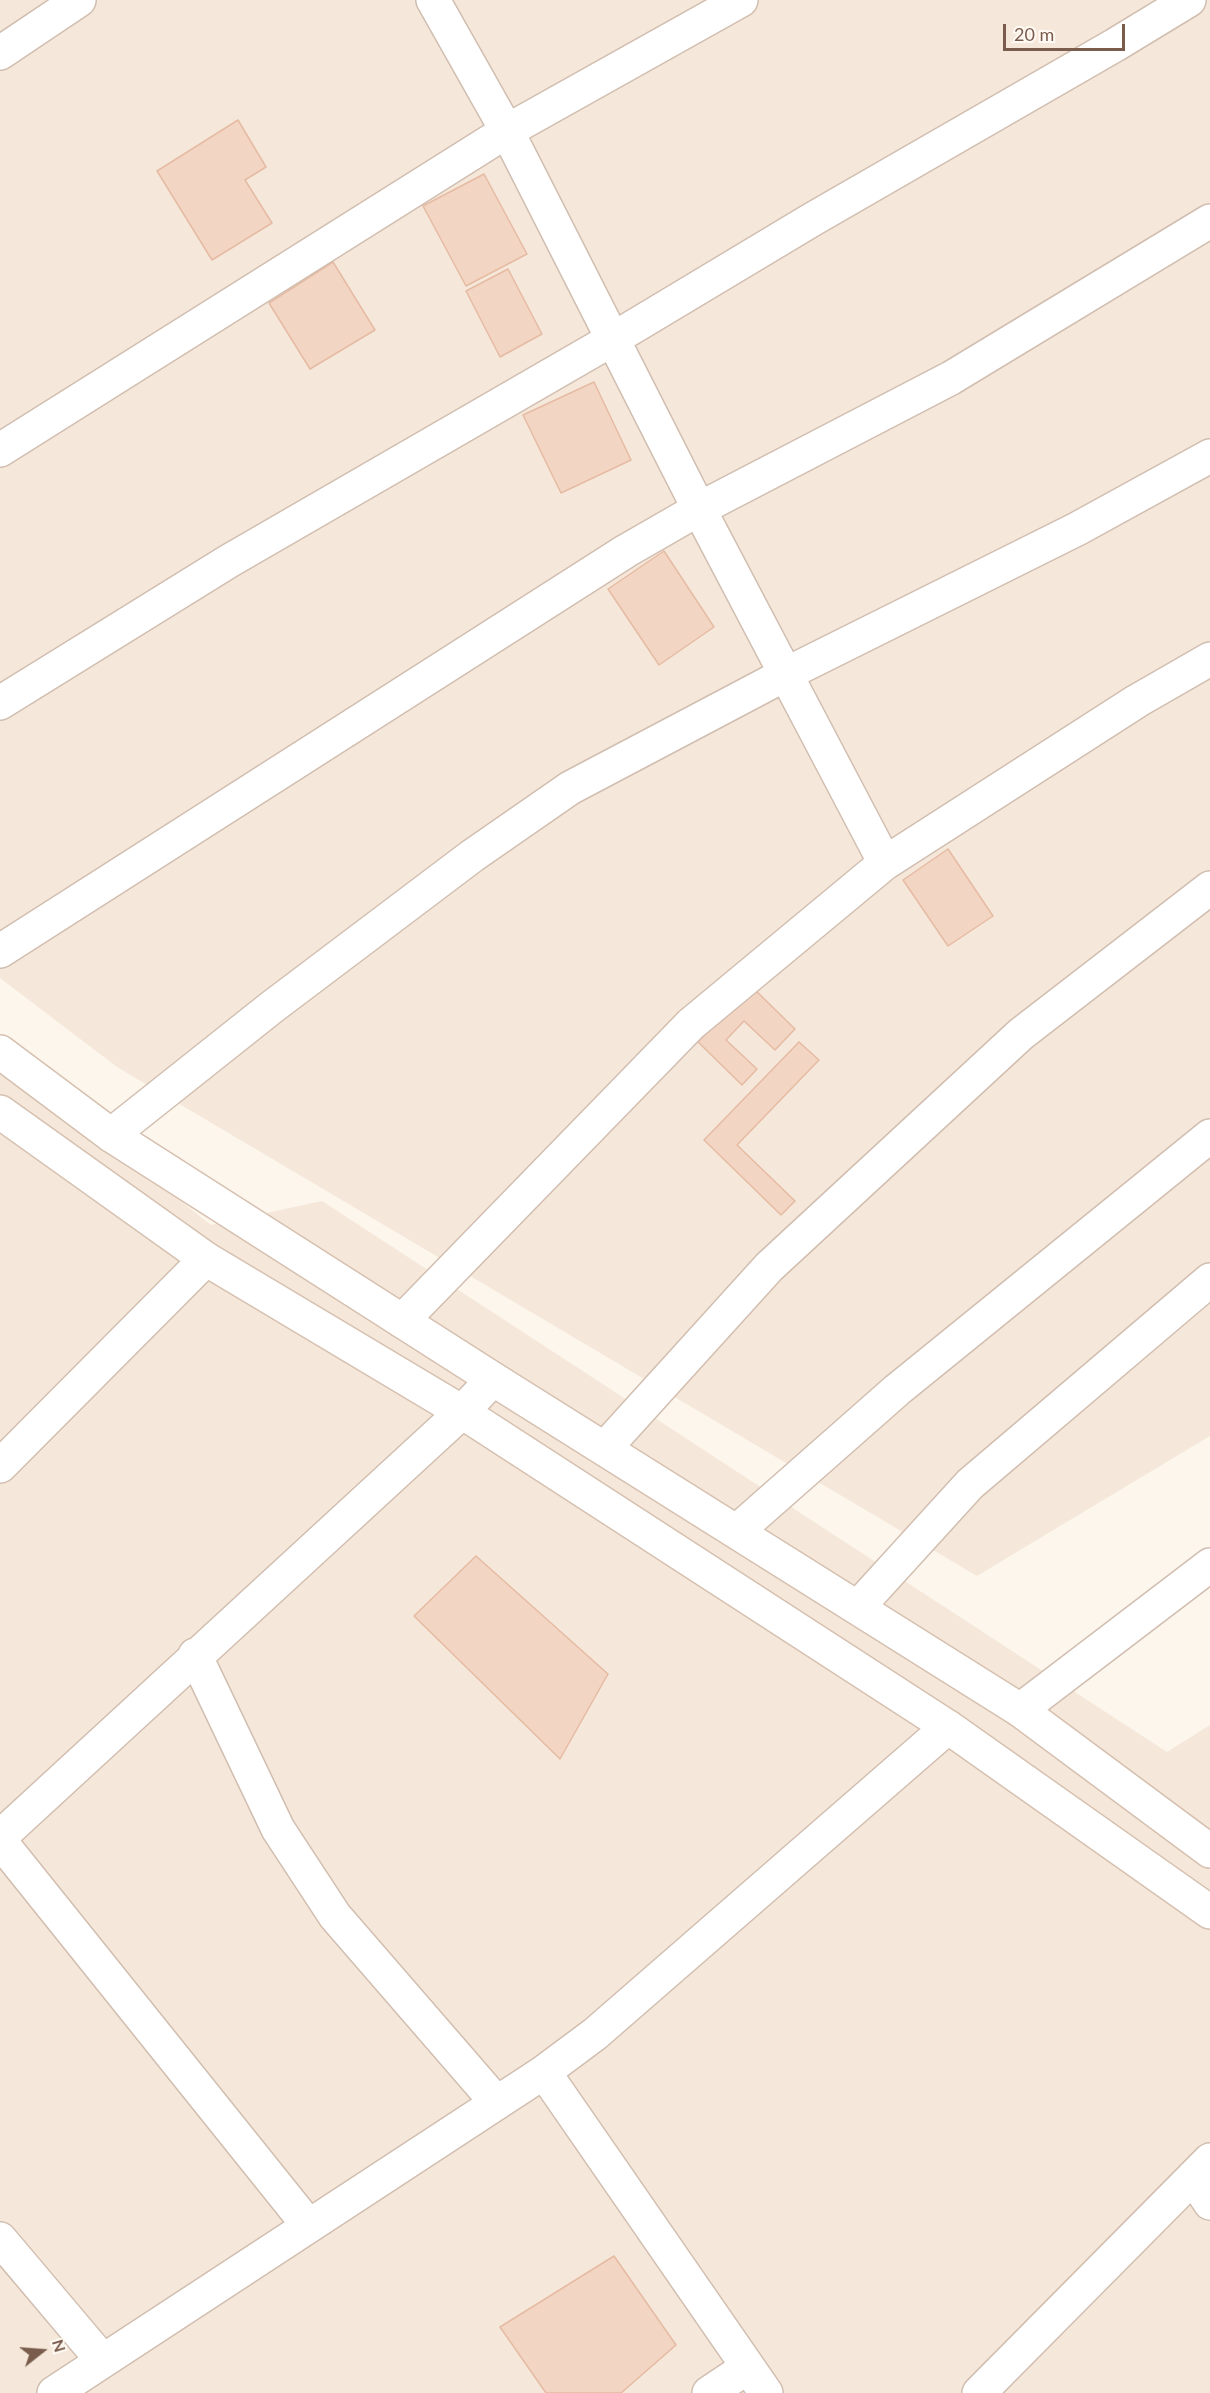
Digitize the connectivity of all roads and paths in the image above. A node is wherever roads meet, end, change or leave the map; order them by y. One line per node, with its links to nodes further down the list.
1 (79, 0): 5 (street)
2 (433, 0): 6 (street)
3 (741, 0): 6 (street)
4 (1189, 0): 8 (street)
5 (0, 53)
6 (507, 131): 8 (street); 9 (street)
7 (1210, 221): 11 (street)
8 (613, 339): 11 (street); 14 (street)
9 (0, 450)
10 (1210, 456): 13 (street)
11 (699, 509): 13 (street); 17 (street)
12 (1210, 659): 15 (street)
13 (786, 674): 15 (street); 20 (street)
14 (0, 703)
15 (885, 863): 24 (street)
16 (1210, 888): 27 (street)
17 (0, 951)
18 (0, 1052): 20 (street)
19 (2, 1116): 22 (street)
20 (111, 1135): 24 (street)
21 (1210, 1136): 29 (street)
22 (206, 1259): 26 (street); 28 (street)
23 (1210, 1280): 31 (street)
24 (402, 1322): 25 (street)
25 (493, 1379): 26 (street); 27 (street)
26 (462, 1412): 32 (street); 34 (street)
27 (605, 1448): 29 (street)
28 (0, 1466)
29 (737, 1531): 31 (street)
30 (1210, 1565): 33 (street)
31 (858, 1607): 33 (street)
32 (195, 1655): 35 (street); 40 (street)
33 (1020, 1710): 37 (street)
34 (948, 1727): 38 (street); 39 (street)
35 (0, 1836)
36 (0, 1841): 42 (street)
37 (1210, 1851)
38 (1210, 1912)
39 (544, 2072): 40 (street); 45 (street)
40 (497, 2103): 42 (street)
41 (1204, 2180): 48 (street)
42 (308, 2225): 44 (street)
43 (0, 2239): 44 (street)
44 (103, 2361): 46 (street)
45 (757, 2380): 47 (street)
46 (54, 2393)
47 (708, 2393)
48 (979, 2393)

